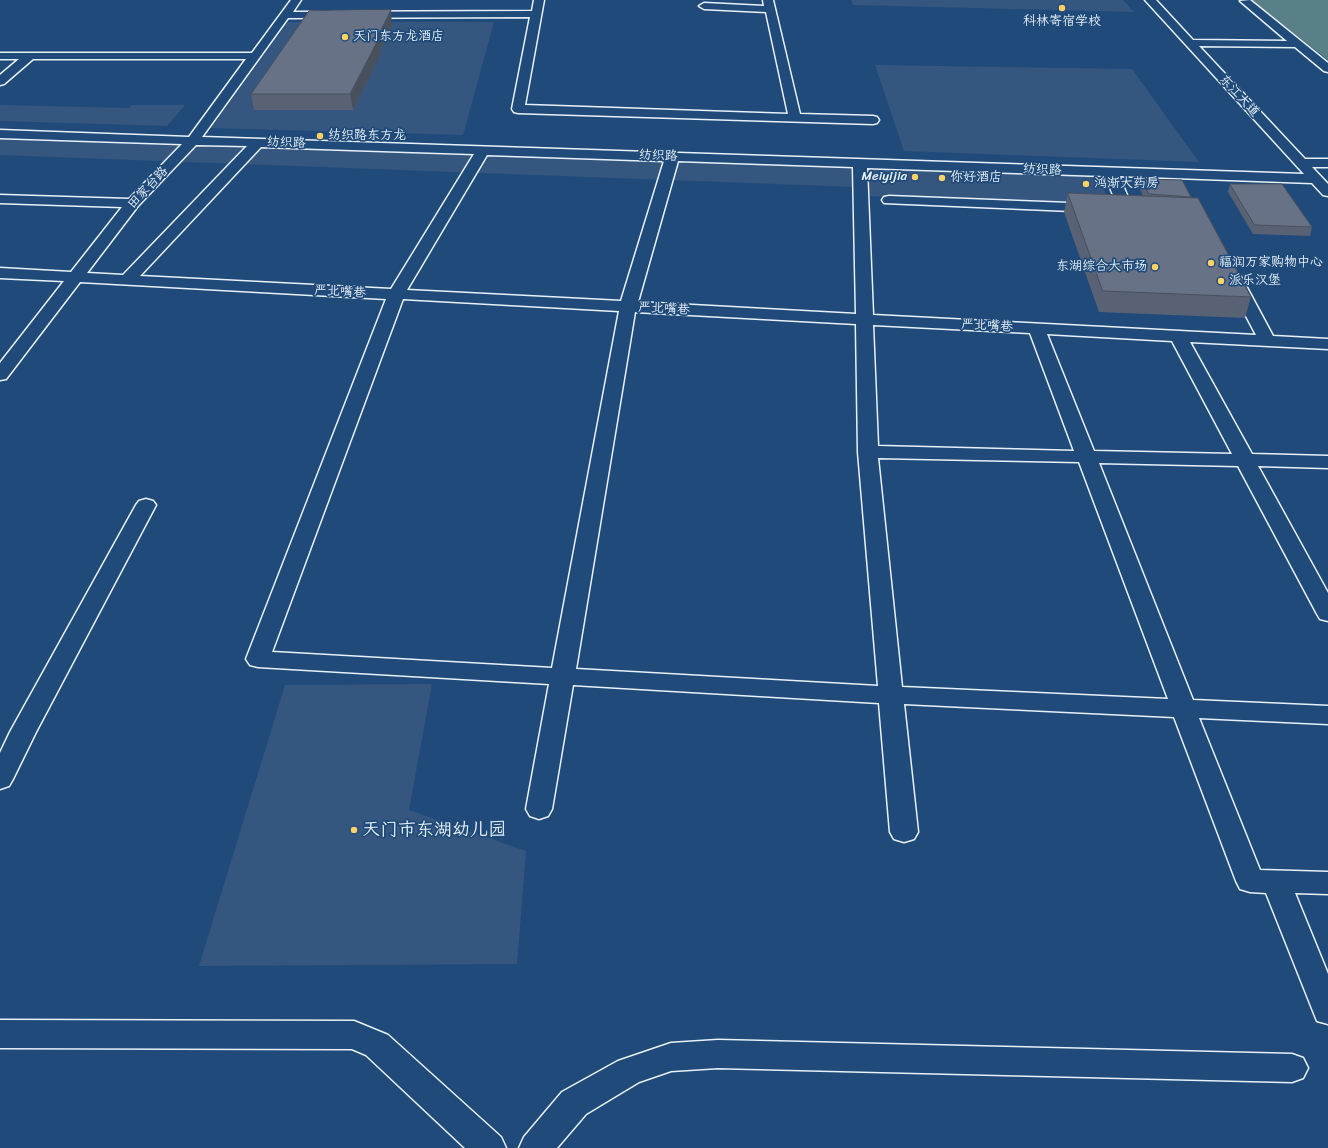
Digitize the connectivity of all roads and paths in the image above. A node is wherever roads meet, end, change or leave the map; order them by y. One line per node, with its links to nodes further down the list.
1 (296, 0): 8 (street, 田家台路)
2 (538, 0): 7 (street)
3 (1150, 0): 9 (street, 东江大道)
4 (1245, 1): 10 (street)
5 (769, 4): 6 (street); 16 (street)
6 (704, 6)
7 (536, 14): 8 (street); 16 (street)
8 (286, 15): 13 (street, 田家台路)
9 (1190, 43): 10 (street); 23 (street, 东江大道)
10 (1298, 44): 14 (street)
11 (0, 56): 12 (street)
12 (30, 56): 13 (street); 15 (street)
13 (255, 56): 19 (street, 田家台路)
14 (1328, 69)
15 (0, 81)
16 (795, 118): 17 (street)
17 (873, 120)
18 (0, 134): 19 (street, 纺织路)
19 (193, 140): 20 (street, 纺织路); 31 (street, 田家台路)
20 (258, 142): 21 (street, 纺织路); 35 (street)
21 (483, 150): 22 (street, 纺织路); 36 (street)
22 (672, 157): 25 (street, 纺织路); 37 (street)
23 (1301, 162): 24 (street); 27 (street, 东江大道)
24 (1328, 163)
25 (860, 164): 26 (street, 纺织路); 38 (street)
26 (1110, 172): 27 (street, 纺织路); 30 (street)
27 (1316, 179): 28 (street, 东江大道)
28 (1328, 192)
29 (0, 199): 31 (street)
30 (889, 200)
31 (133, 204): 34 (street, 田家台路)
32 (1227, 266): 41 (street)
33 (0, 273): 34 (street, 严北嘴巷)
34 (75, 278): 35 (street, 严北嘴巷); 43 (street, 田家台路)
35 (127, 280): 36 (street, 严北嘴巷)
36 (396, 295): 37 (street, 严北嘴巷); 50 (street)
37 (628, 307): 38 (street, 严北嘴巷); 50 (street)
38 (864, 320): 39 (street, 严北嘴巷); 44 (street)
39 (1037, 329): 40 (street, 严北嘴巷); 45 (street)
40 (1178, 336): 41 (street, 严北嘴巷); 46 (street)
41 (1267, 340): 42 (street, 严北嘴巷)
42 (1328, 344)
43 (0, 375)
44 (868, 452): 45 (street); 51 (street)
45 (1086, 457): 46 (street); 52 (street)
46 (1245, 460): 47 (street); 49 (street)
47 (1328, 462)
48 (146, 505): 54 (street)
49 (1328, 614)
50 (563, 676): 51 (street); 55 (street)
51 (891, 695): 52 (street); 56 (street)
52 (1183, 708): 53 (street); 57 (street)
53 (1328, 715)
54 (0, 779)
55 (539, 809)
56 (904, 832)
57 (1276, 882): 58 (street); 59 (street)
58 (1328, 882)
59 (1328, 1011)
60 (0, 1034): 62 (street)
61 (1292, 1068): 63 (street)
62 (489, 1148)
63 (536, 1148)

